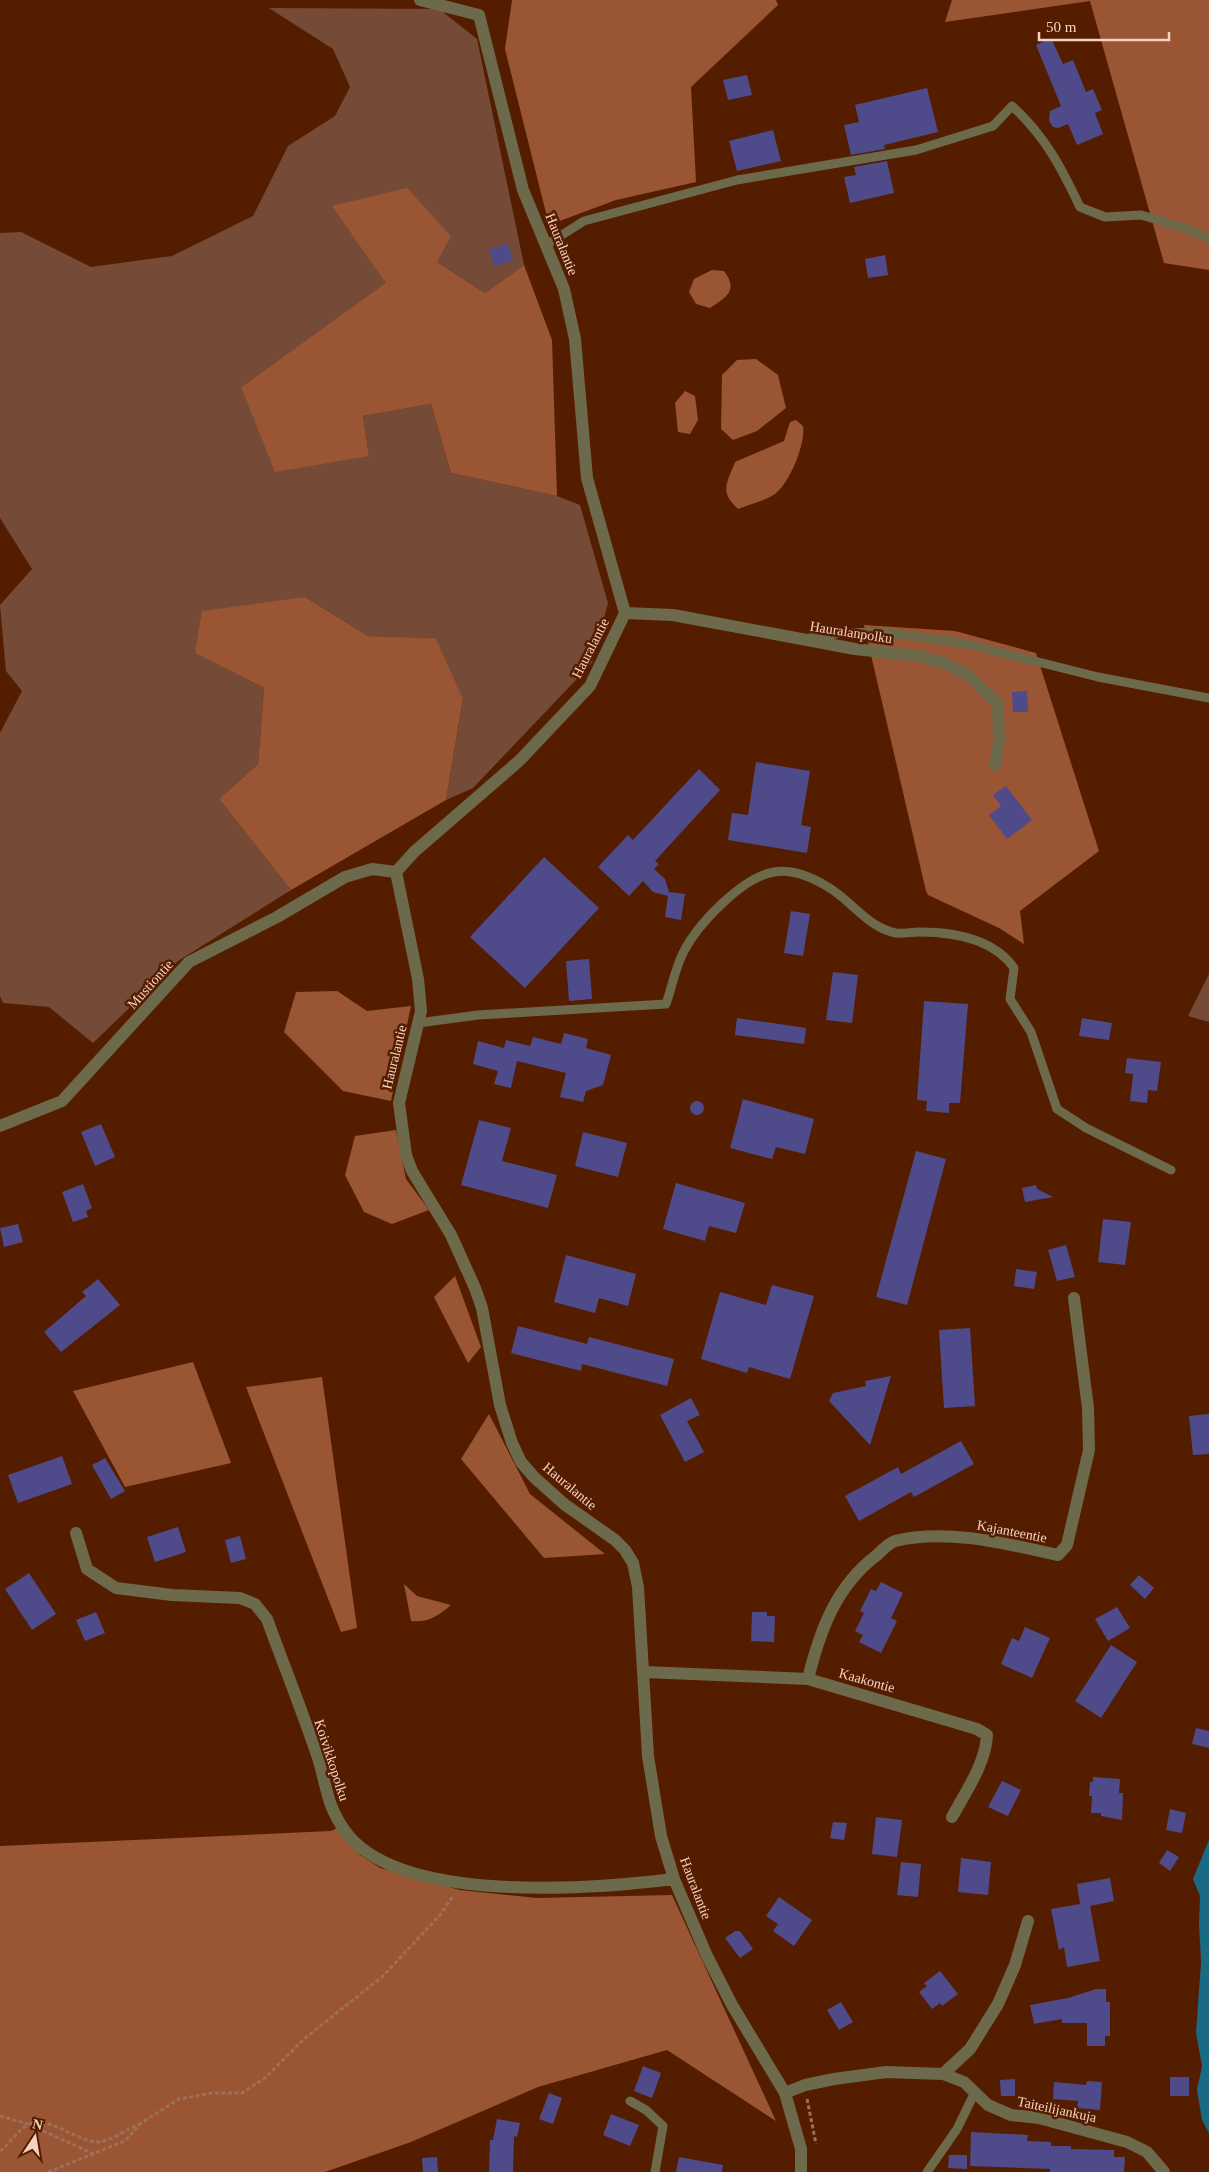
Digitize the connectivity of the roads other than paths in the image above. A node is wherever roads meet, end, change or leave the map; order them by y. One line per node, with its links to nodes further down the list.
1 (420, 0): 3 (street, Hauralantie)
2 (1209, 239): 3 (lane)
3 (546, 245): 4 (street, Hauralantie)
4 (625, 613): 5 (street, Hauralanpolku); 8 (street, Hauralantie)
5 (802, 639): 6 (lane); 7 (street, Hauralanpolku)
6 (1209, 698)
7 (995, 765)
8 (396, 872): 9 (street, Hauralantie); 10 (street, Mustiontie)
9 (418, 1023): 11 (lane); 14 (street, Hauralantie)
10 (0, 1126)
11 (1171, 1170)
12 (1074, 1298): 15 (street, Kajanteentie)
13 (76, 1533): 17 (street, Koivikkopolku)
14 (645, 1672): 15 (street, Kaakontie); 17 (street, Hauralantie)
15 (808, 1679): 16 (street, Kaakontie)
16 (952, 1817)
17 (674, 1879): 21 (street, Hauralantie)
18 (1028, 1921): 19 (street)
19 (943, 2074): 20 (street, Taiteilijankuja); 21 (street, Taiteilijankuja)
20 (975, 2092): 25 (lane); 26 (street, Taiteilijankuja)
21 (785, 2093): 24 (street, Hauralantie)
22 (630, 2101): 23 (lane)
23 (655, 2172)
24 (801, 2172)
25 (927, 2172)
26 (1164, 2172)

